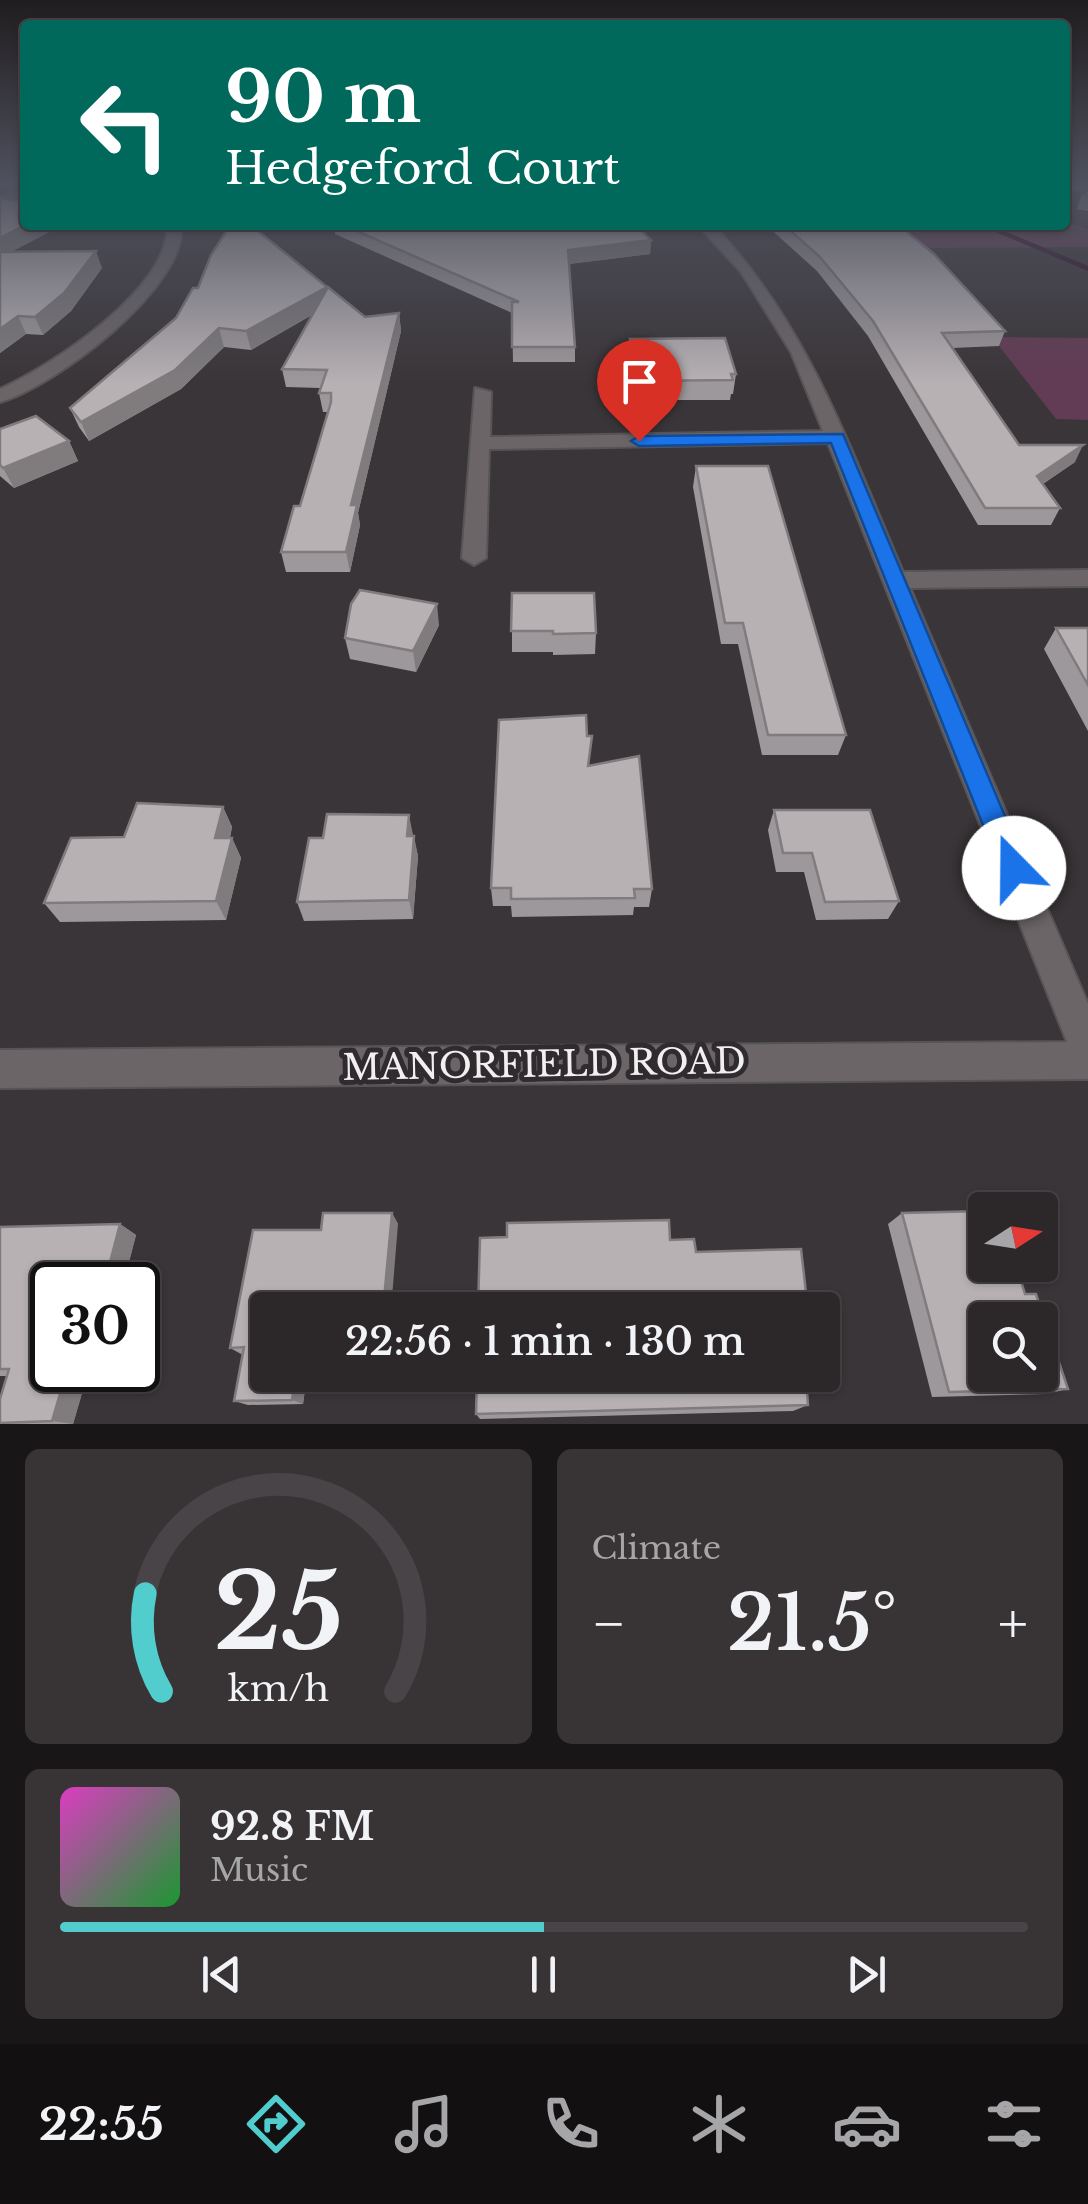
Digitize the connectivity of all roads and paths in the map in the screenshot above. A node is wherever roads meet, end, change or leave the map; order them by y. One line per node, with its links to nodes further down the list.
1 (171, 250): 4 (street)
2 (730, 250): 5 (street)
3 (482, 392): 6 (street)
4 (0, 396)
5 (837, 438): 6 (street); 9 (street)
6 (480, 444): 7 (street)
7 (474, 558)
8 (1088, 578): 9 (street)
9 (894, 580): 10 (street)
10 (1088, 1047)
11 (1088, 1060): 12 (street, MANORFIELD ROAD)
12 (0, 1069)

